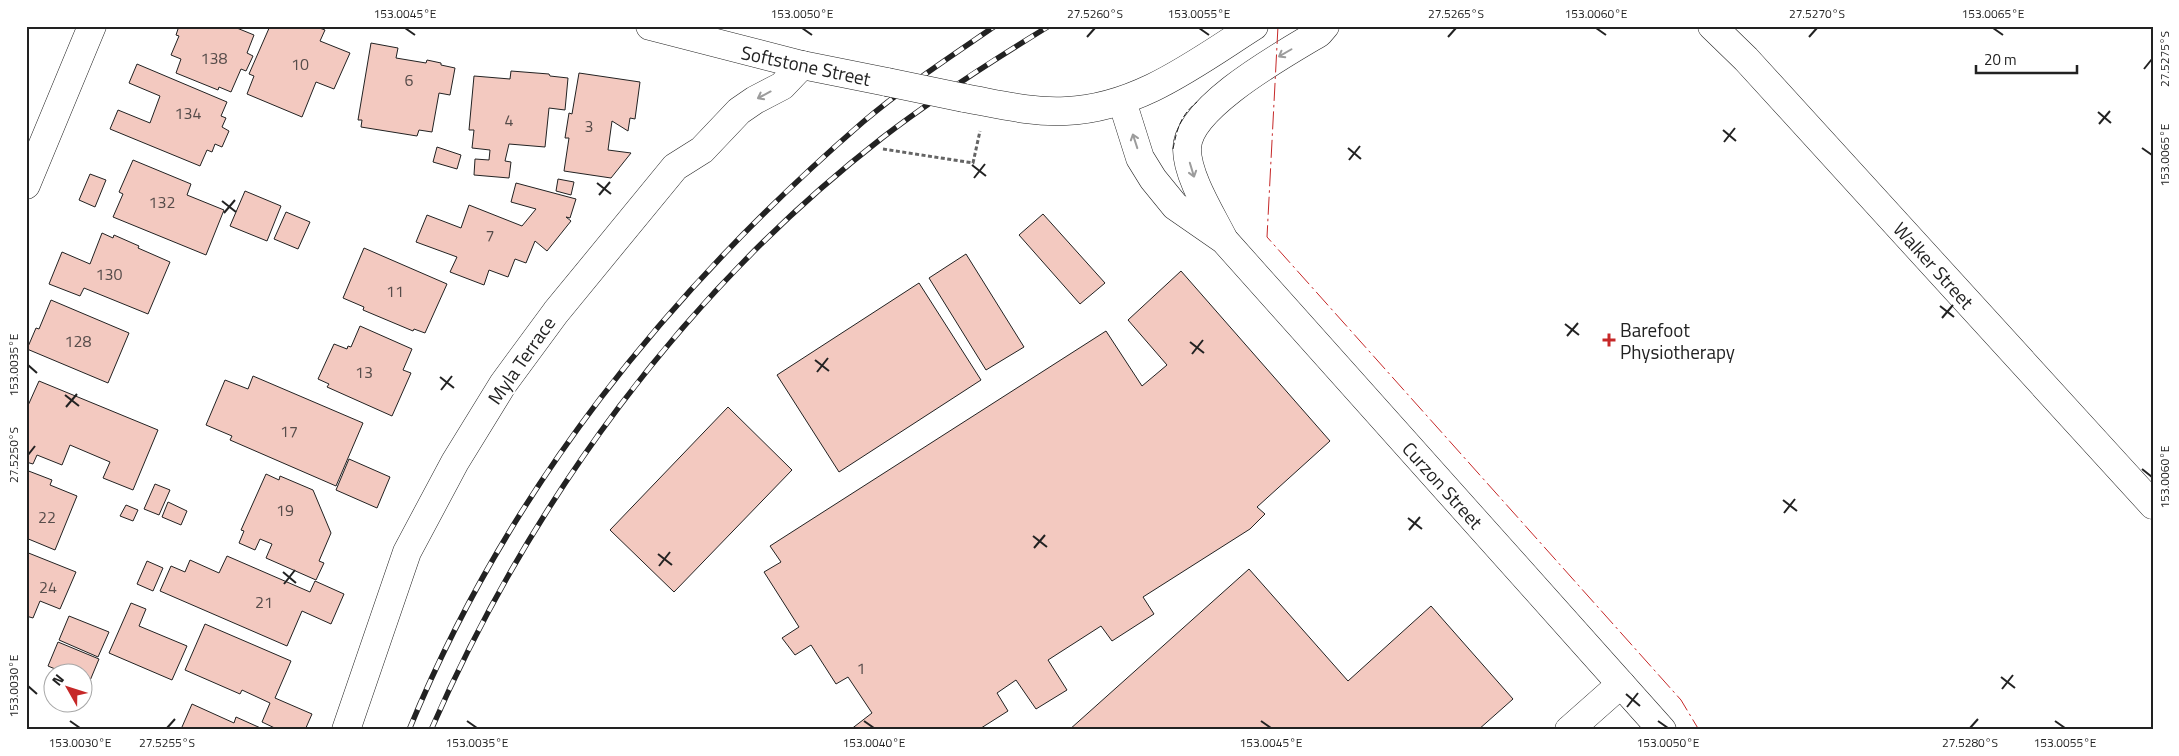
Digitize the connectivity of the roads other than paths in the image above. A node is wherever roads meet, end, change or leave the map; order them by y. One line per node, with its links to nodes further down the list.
1 (92, 26): 8 (street)
2 (650, 26): 6 (street, Softstone Street)
3 (1254, 26): 7 (street, Softstone Street)
4 (1325, 26): 9 (street, Curzon Street, one-way to 9)
5 (1712, 26): 10 (street, Walker Street)
6 (802, 65): 7 (street, Softstone Street, bridge); 12 (street, Myla Terrace, one-way to 12)
7 (1122, 101): 9 (street, Curzon Street, one-way to 7)
8 (26, 184)
9 (1224, 240): 11 (street, Curzon Street)
10 (2153, 505)
11 (1621, 684): 13 (street); 14 (street, Curzon Street)
12 (346, 730)
13 (1570, 730)
14 (1662, 730)

